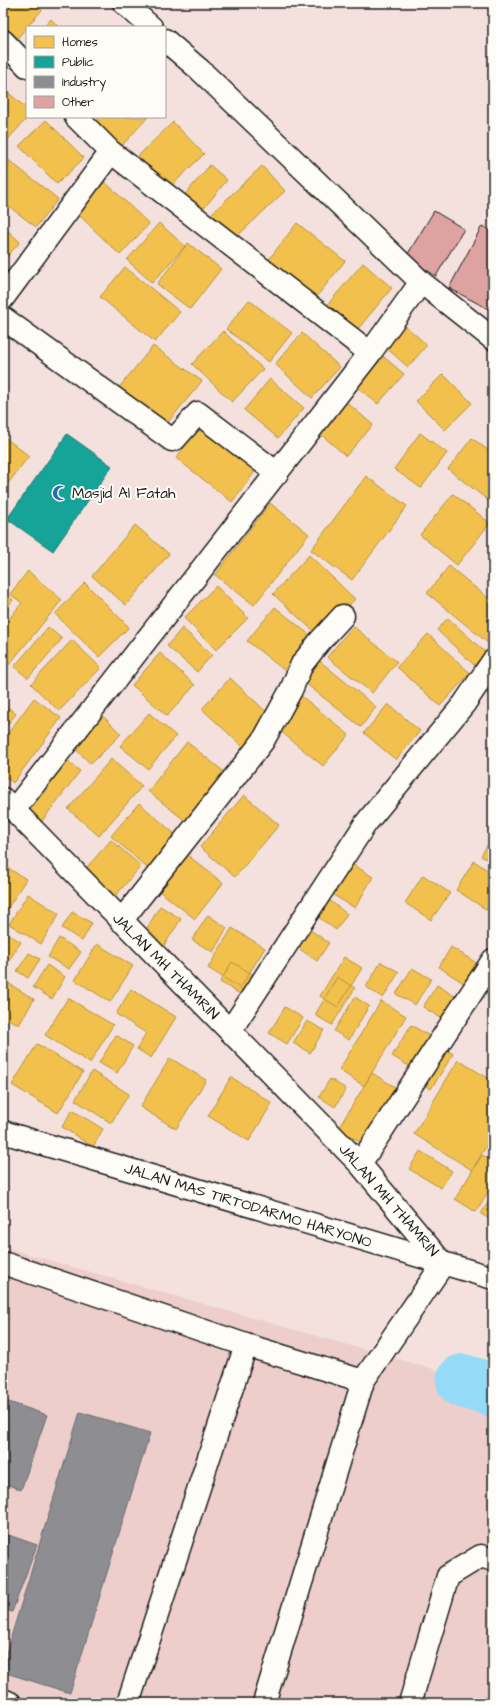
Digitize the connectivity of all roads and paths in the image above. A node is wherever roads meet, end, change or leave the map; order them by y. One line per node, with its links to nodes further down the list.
1 (124, 3): 2 (street)
2 (150, 26)
3 (3, 41): 5 (street)
4 (166, 41): 8 (street)
5 (26, 65)
6 (77, 118): 7 (street)
7 (111, 152): 9 (street); 12 (street)
8 (421, 282): 11 (street); 12 (street)
9 (3, 298)
10 (3, 318): 13 (street)
11 (493, 339)
12 (370, 353): 13 (street)
13 (277, 472): 16 (street)
14 (343, 616): 17 (street)
15 (493, 661): 19 (street)
16 (8, 805): 17 (street, JALAN MH THAMRIN)
17 (121, 921): 19 (street, JALAN MH THAMRIN)
18 (493, 960): 21 (street)
19 (230, 1031): 21 (street, JALAN MH THAMRIN)
20 (3, 1132): 23 (street, JALAN MAS TIRTODARMO HARYONO)
21 (360, 1164): 23 (street, JALAN MH THAMRIN)
22 (3, 1263): 25 (street)
23 (443, 1264): 24 (street, JALAN MAS TIRTODARMO HARYONO); 26 (street, JALAN MH THAMRIN)
24 (493, 1278)
25 (246, 1344): 26 (street); 30 (street)
26 (363, 1381): 31 (street, JALAN MH THAMRIN)
27 (493, 1560): 32 (street)
28 (3, 1700): 29 (street)
29 (10, 1703)
30 (128, 1703)
31 (264, 1703)
32 (410, 1703)

